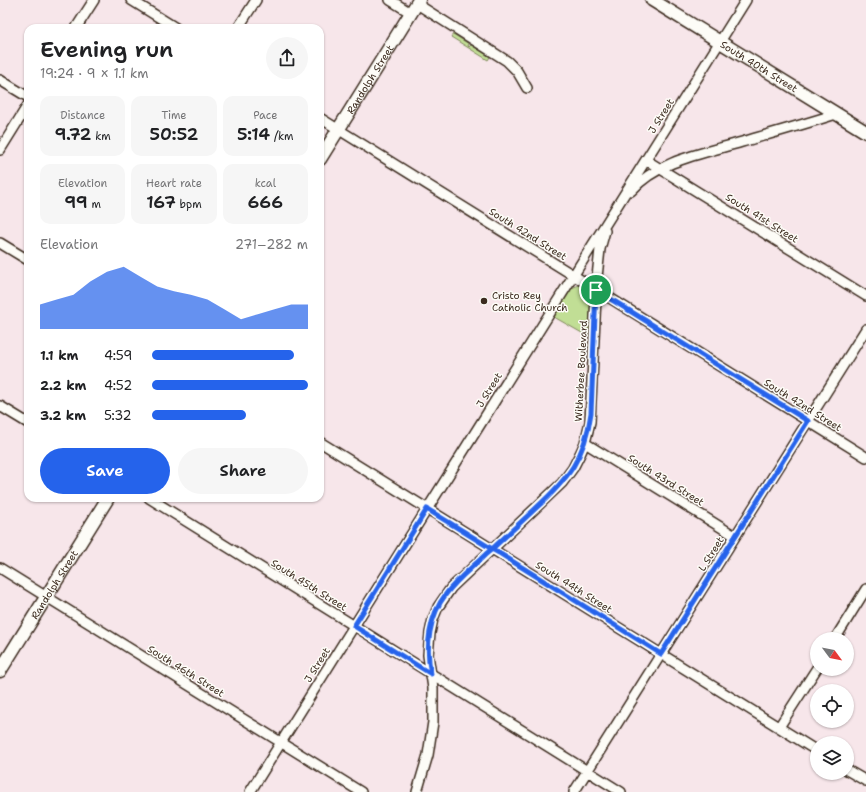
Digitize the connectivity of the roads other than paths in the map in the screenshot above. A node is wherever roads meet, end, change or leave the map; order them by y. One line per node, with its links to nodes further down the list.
1 (94, 0): 8 (street)
2 (132, 0): 9 (street)
3 (256, 0): 10 (street)
4 (390, 0): 7 (street)
5 (652, 0): 11 (main road, South 40th Street)
6 (746, 0): 11 (street, J Street)
7 (416, 6): 13 (street); 18 (main road, Randolph Street)
8 (79, 24)
9 (170, 24)
10 (241, 24)
11 (720, 42): 16 (main road, South 40th Street); 22 (street, J Street)
12 (0, 80): 14 (street)
13 (527, 88)
14 (24, 95)
15 (24, 111): 20 (street)
16 (836, 114): 19 (main road, South 40th Street); 23 (street, Witherbee Boulevard)
17 (324, 121): 18 (street, South 42nd Street)
18 (338, 130): 21 (main road, Randolph Street); 27 (street, South 42nd Street)
19 (866, 132)
20 (0, 150)
21 (324, 153)
22 (646, 160): 23 (street, South 41st Street); 24 (street, J Street)
23 (661, 169): 24 (street, Witherbee Boulevard); 29 (street, South 41st Street)
24 (611, 217): 27 (street, J Street); 28 (street, Witherbee Boulevard)
25 (0, 243): 26 (street)
26 (24, 258)
27 (574, 276): 28 (street, South 42nd Street); 39 (street, J Street)
28 (596, 290): 33 (street, South 42nd Street); 34 (street, Witherbee Boulevard)
29 (866, 296)
30 (866, 329): 33 (street, L Street)
31 (0, 406): 32 (street)
32 (24, 421)
33 (808, 421): 36 (street, South 42nd Street); 40 (street, L Street)
34 (585, 444): 40 (street, South 43rd Street); 41 (street, Witherbee Boulevard)
35 (324, 445): 39 (street, South 44th Street)
36 (866, 457)
37 (105, 502): 44 (main road, Randolph Street)
38 (155, 502): 45 (street, South 45th Street)
39 (427, 509): 41 (street, South 44th Street); 45 (street, J Street)
40 (735, 536): 47 (street, L Street)
41 (492, 549): 47 (street, South 44th Street); 49 (street, Witherbee Boulevard)
42 (0, 568): 44 (street, South 46th Street)
43 (866, 589): 46 (street)
44 (46, 597): 48 (main road, Randolph Street); 52 (street, South 46th Street)
45 (354, 626): 49 (street, South 45th Street); 52 (street, J Street)
46 (839, 632)
47 (661, 654): 51 (street, South 44th Street); 54 (street, L Street)
48 (0, 671)
49 (431, 674): 54 (street, South 45th Street); 59 (street, Witherbee Boulevard)
50 (812, 676): 51 (street)
51 (779, 727): 53 (street, South 44th Street)
52 (281, 743): 57 (street, J Street); 58 (street, South 46th Street)
53 (810, 747)
54 (587, 771): 60 (street, L Street); 61 (street, South 45th Street)
55 (854, 774): 56 (street)
56 (866, 781)
57 (250, 792)
58 (361, 792)
59 (417, 792)
60 (574, 792)
61 (621, 792)

